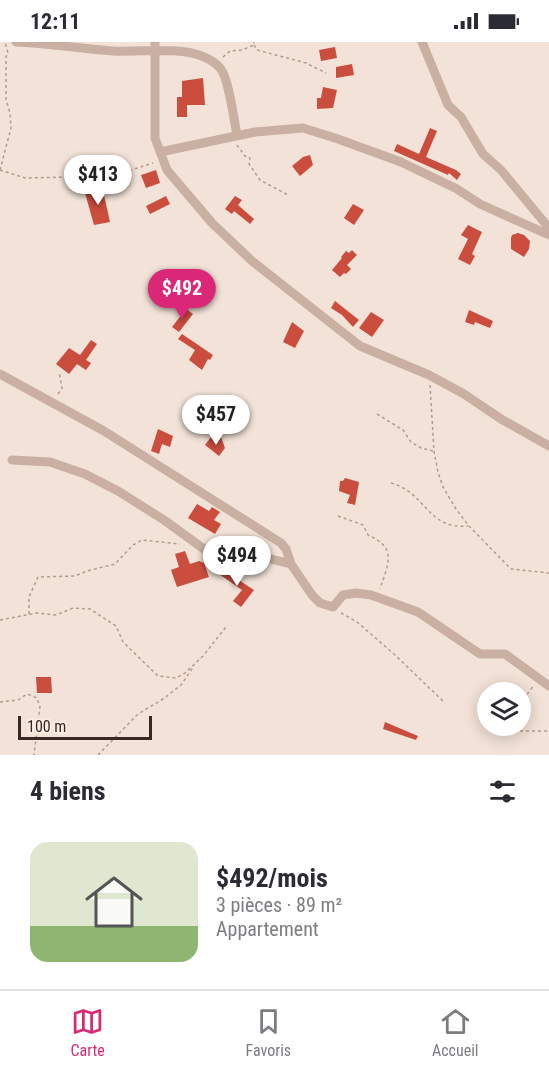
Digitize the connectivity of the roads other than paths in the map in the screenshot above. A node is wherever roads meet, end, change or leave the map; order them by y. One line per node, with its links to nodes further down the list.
1 (16, 42): 3 (street)
2 (422, 42): 6 (street)
3 (155, 46): 4 (street); 5 (street)
4 (234, 136): 5 (street); 7 (street)
5 (161, 156): 9 (street)
6 (549, 228)
7 (549, 235)
8 (0, 374): 11 (street)
9 (549, 446)
10 (12, 460): 11 (street)
11 (291, 564): 12 (street)
12 (549, 686)

